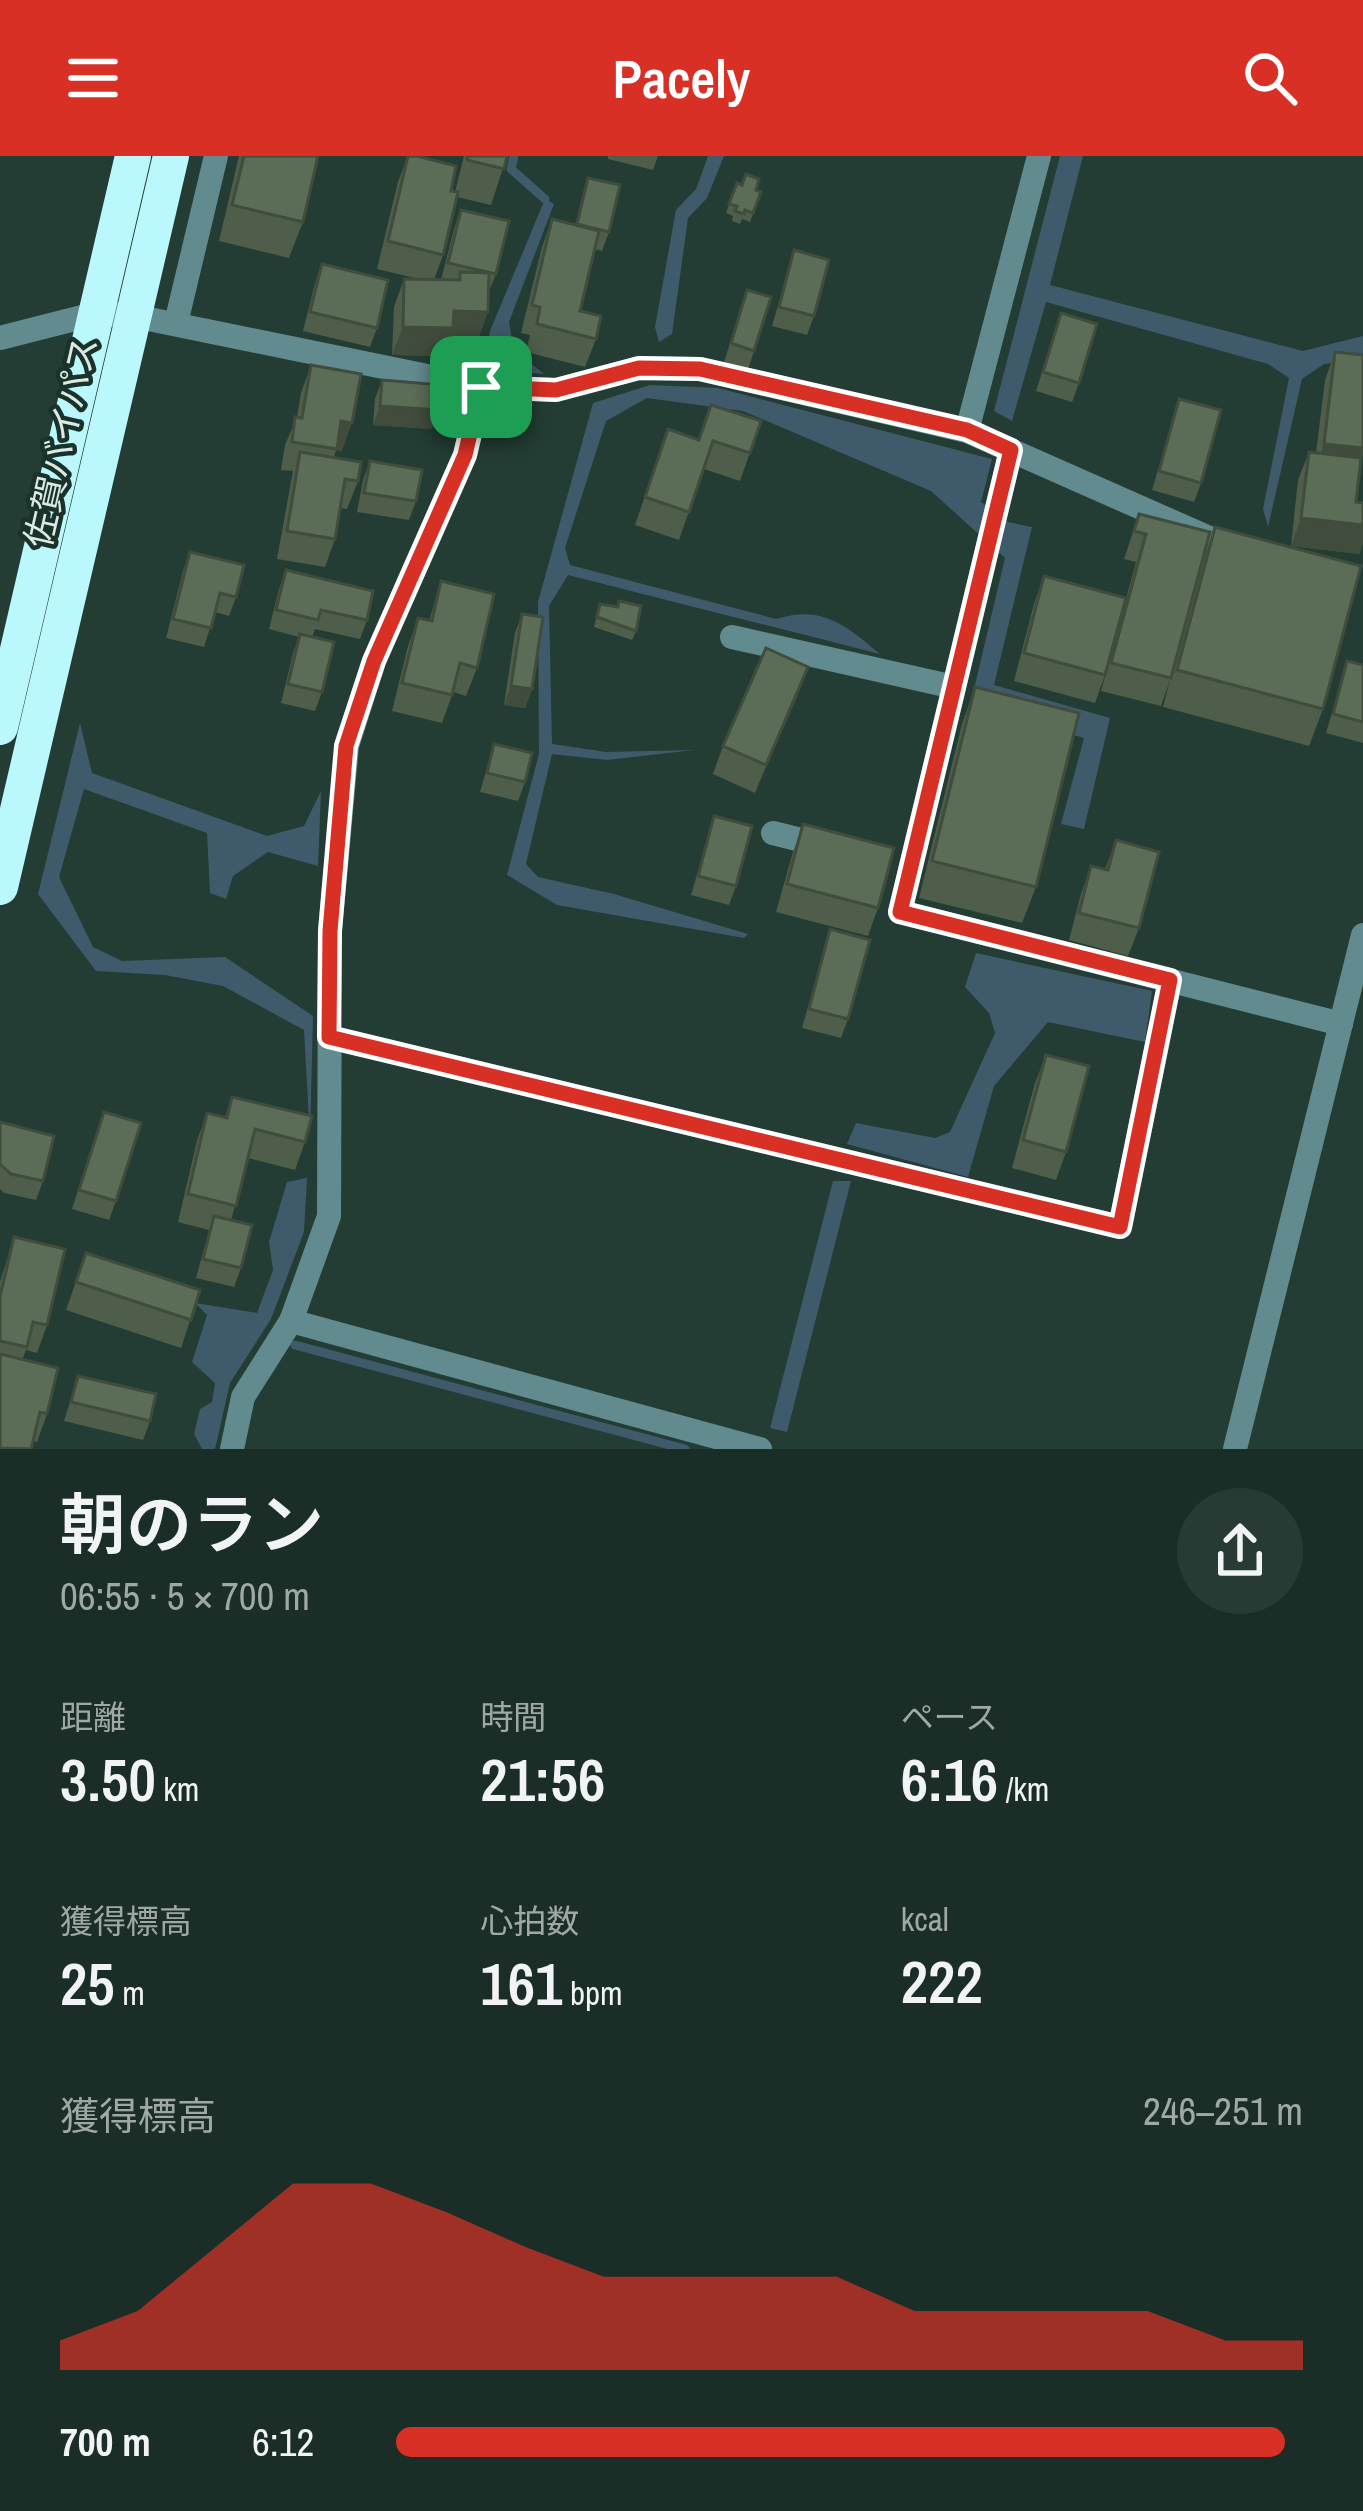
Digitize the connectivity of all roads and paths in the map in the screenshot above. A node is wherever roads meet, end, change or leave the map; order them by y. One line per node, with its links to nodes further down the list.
1 (133, 156): 5 (highway, 佐賀バイパス)
2 (171, 156): 5 (highway, 佐賀バイパス)
3 (216, 156): 6 (street)
4 (1039, 156): 9 (street)
5 (116, 315): 6 (street); 7 (street); 14 (highway, 佐賀バイパス); 17 (highway, 佐賀バイパス)
6 (176, 322): 8 (street)
7 (0, 338)
8 (481, 387): 9 (street); 21 (street)
9 (967, 430): 10 (street)
10 (1011, 450): 11 (street); 13 (street)
11 (1272, 559)
12 (732, 637): 13 (street)
13 (954, 687): 16 (street)
14 (0, 727)
15 (773, 833): 16 (street)
16 (888, 861): 19 (street)
17 (0, 886)
18 (1363, 935): 20 (street)
19 (1170, 980): 20 (street); 21 (street)
20 (1341, 1024): 25 (street)
21 (329, 1037): 22 (street)
22 (291, 1321): 23 (street); 24 (street)
23 (232, 1449)
24 (760, 1449)
25 (1235, 1449)

